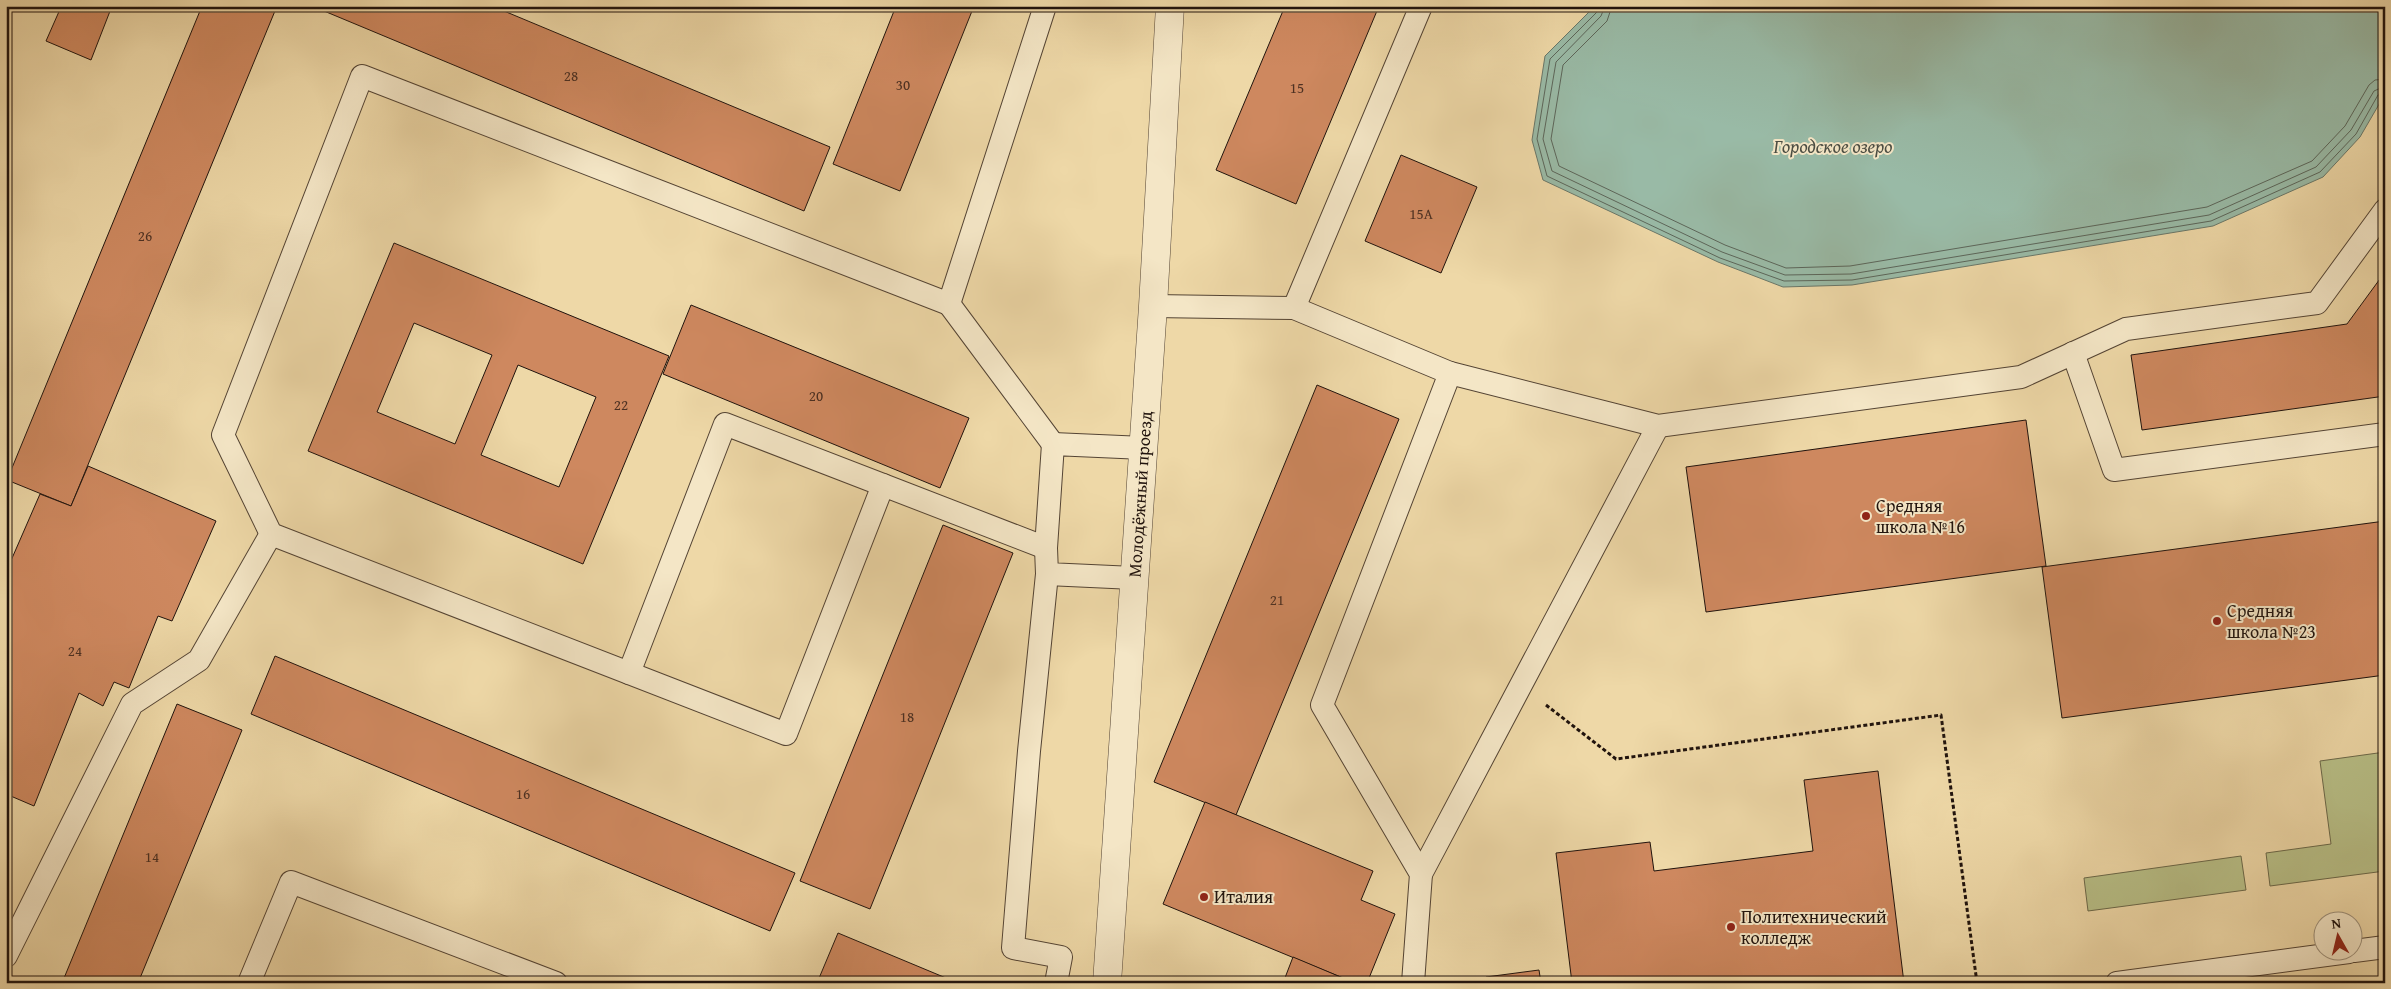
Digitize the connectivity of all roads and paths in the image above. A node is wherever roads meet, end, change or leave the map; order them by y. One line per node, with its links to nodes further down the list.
1 (1045, 6): 5 (lane)
2 (1170, 6): 6 (street, Молодёжный проезд)
3 (1421, 6): 7 (lane)
4 (2385, 210): 8 (lane)
5 (949, 304): 12 (lane); 15 (lane)
6 (1153, 306): 7 (lane); 13 (street, Молодёжный проезд)
7 (1294, 308): 9 (lane)
8 (2073, 353): 10 (lane); 11 (lane)
9 (1450, 373): 10 (lane); 21 (lane)
10 (1658, 426): 20 (lane)
11 (2385, 434)
12 (1053, 444): 13 (lane); 16 (lane)
13 (1144, 448): 18 (street, Молодёжный проезд)
14 (883, 485): 16 (lane); 19 (lane); 19 (lane)
15 (271, 534): 19 (lane); 24 (lane)
16 (1046, 548): 17 (lane)
17 (1046, 574): 18 (lane); 28 (lane)
18 (1134, 578): 29 (street, Молодёжный проезд)
19 (629, 673)
20 (1520, 686): 21 (lane); 31 (path)
21 (1421, 874): 30 (lane)
22 (2385, 947): 23 (lane)
23 (2364, 950)
24 (6, 956)
25 (2314, 957): 32 (lane)
26 (249, 983): 27 (lane)
27 (556, 983)
28 (1056, 983)
29 (1107, 983)
30 (1413, 983)
31 (1977, 983)
32 (2117, 983)

